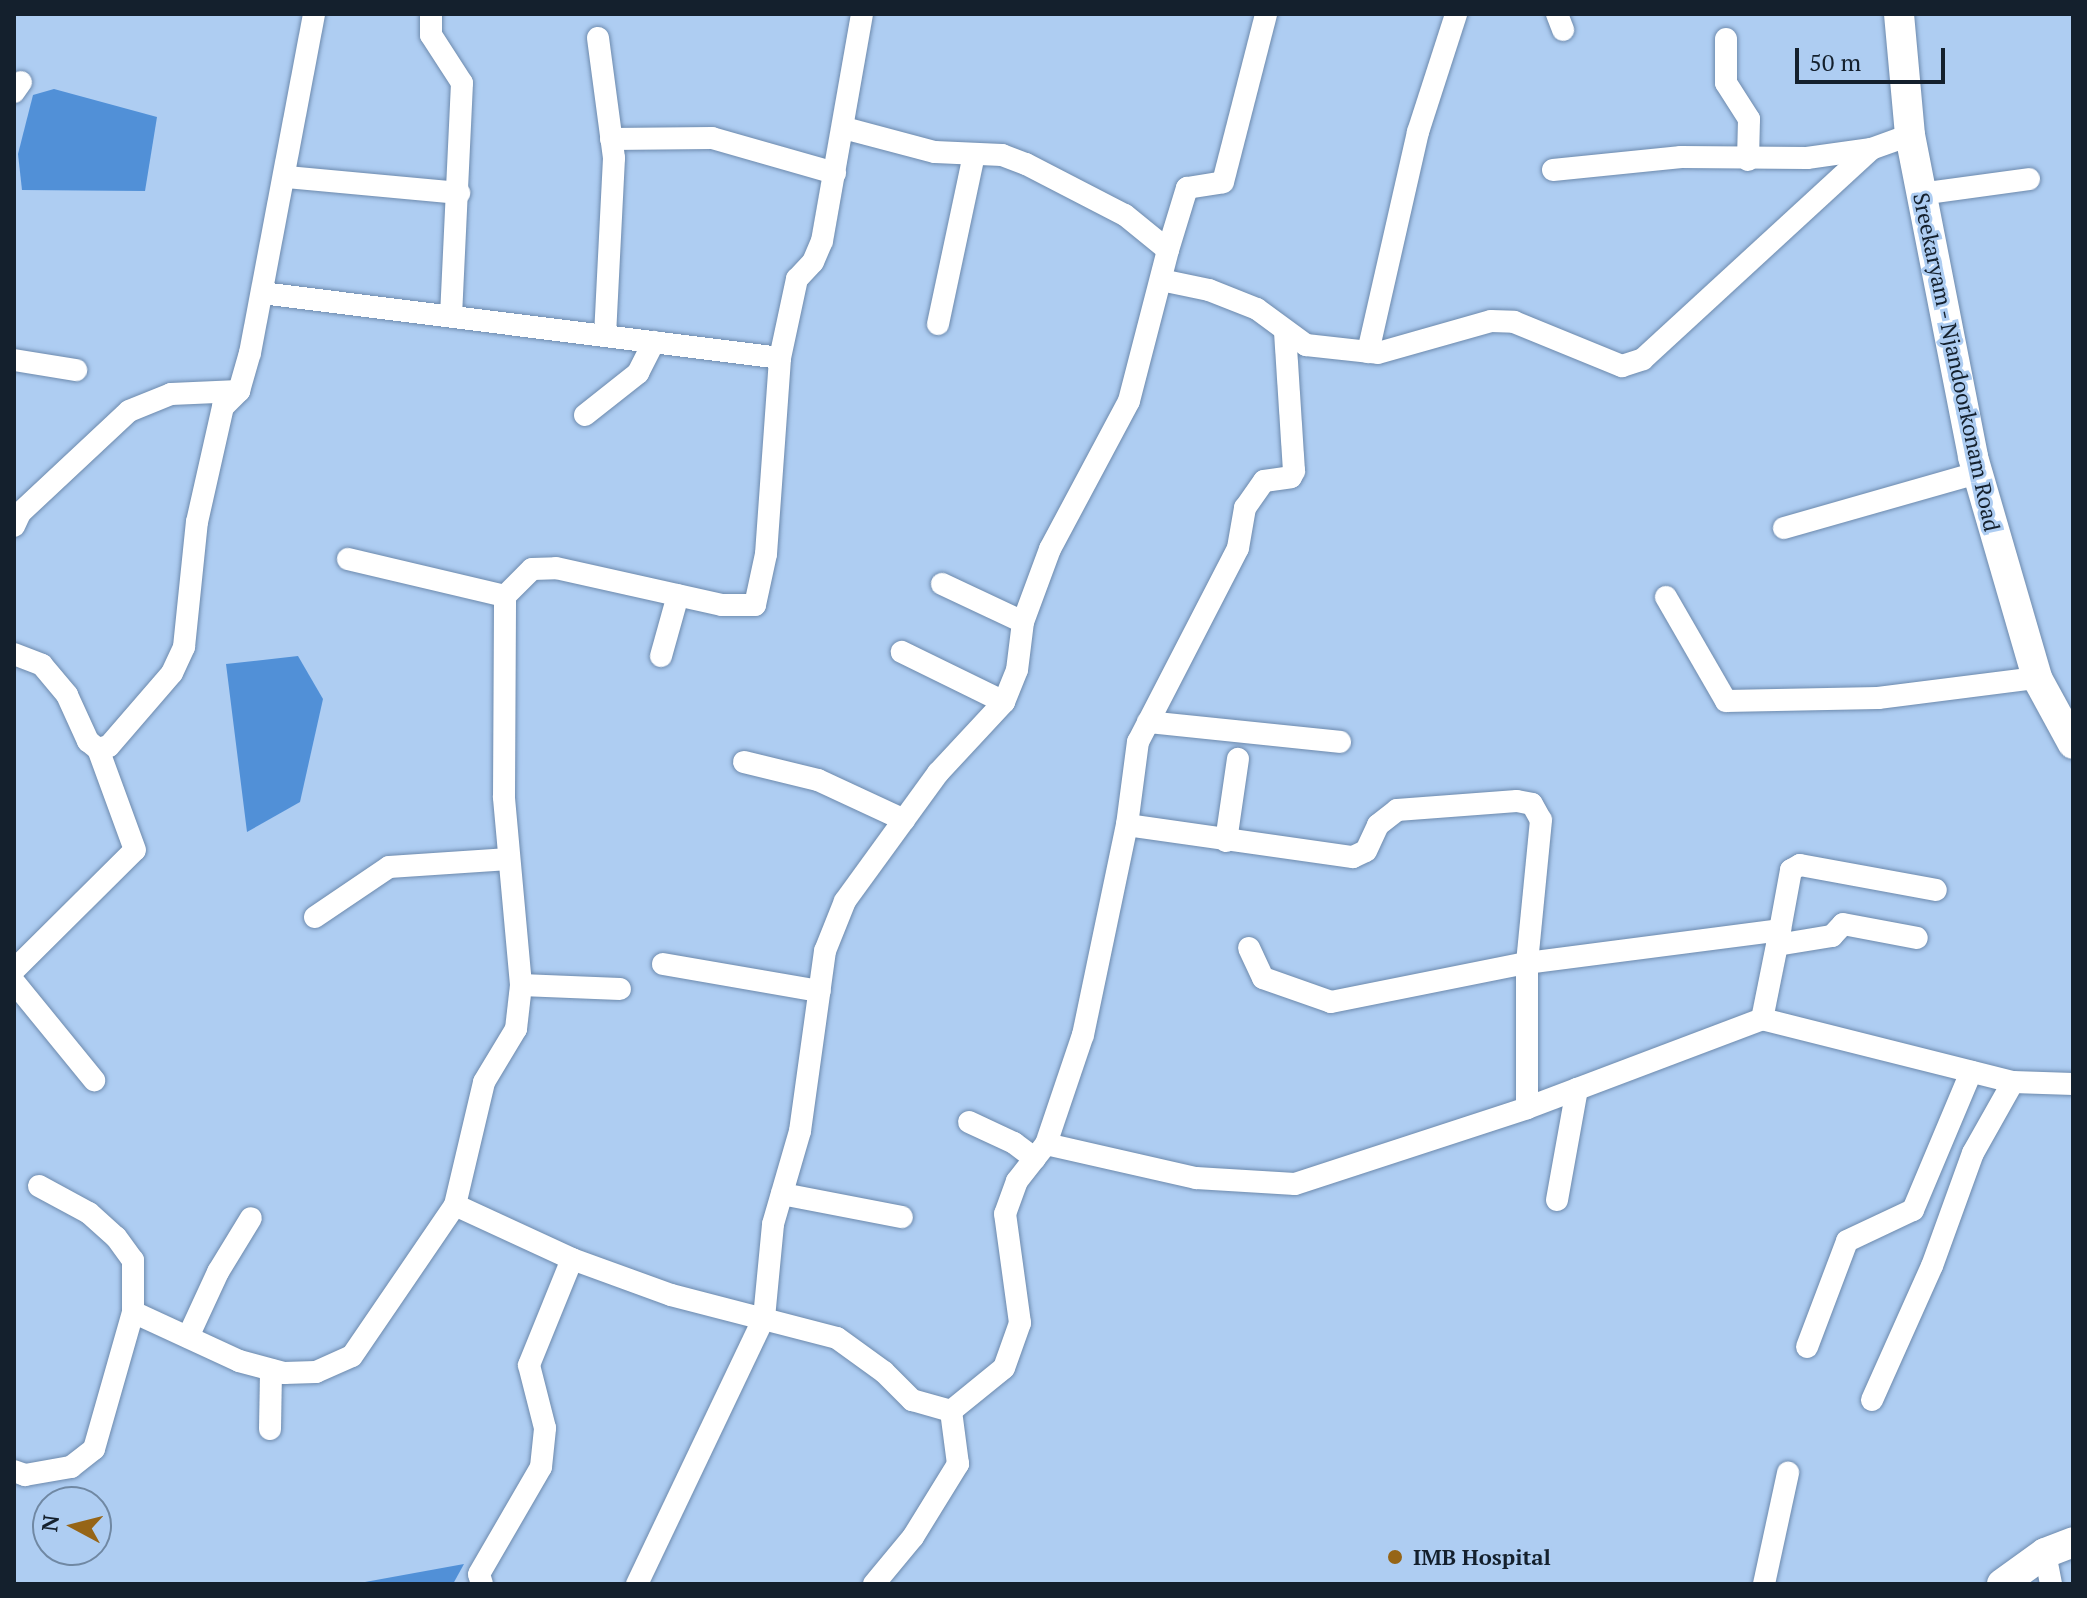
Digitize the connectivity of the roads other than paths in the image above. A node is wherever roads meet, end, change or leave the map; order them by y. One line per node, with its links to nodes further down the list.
1 (314, 14): 17 (street)
2 (431, 14): 19 (street)
3 (862, 14): 9 (street)
4 (1266, 14): 21 (street)
5 (1456, 14): 29 (street)
6 (1899, 14): 10 (main road, Sreekaryam - Njandoorkonam Road)
7 (598, 38): 11 (street)
8 (1726, 39): 14 (street)
9 (844, 128): 13 (street); 16 (street)
10 (1910, 135): 12 (street); 20 (main road, Sreekaryam - Njandoorkonam Road)
11 (611, 139): 16 (street); 27 (street)
12 (1871, 149): 14 (street); 29 (street)
13 (974, 155): 21 (street); 25 (street)
14 (1748, 160): 15 (street)
15 (1553, 170)
16 (835, 173): 30 (street)
17 (287, 177): 19 (street); 23 (street)
18 (2029, 179): 20 (street)
19 (459, 193): 24 (street)
20 (1920, 194): 35 (main road, Sreekaryam - Njandoorkonam Road)
21 (1168, 250): 22 (street)
22 (1161, 280): 26 (street); 43 (street)
23 (262, 293): 24 (street); 33 (street)
24 (451, 314): 27 (street)
25 (938, 324)
26 (1285, 333): 29 (street); 49 (street)
27 (605, 336): 28 (street)
28 (654, 342): 30 (street); 34 (street)
29 (1368, 352)
30 (780, 358): 40 (street)
31 (14, 360): 32 (street)
32 (76, 370)
33 (239, 391): 36 (street); 52 (street)
34 (585, 415)
35 (1977, 473): 37 (street); 47 (main road, Sreekaryam - Njandoorkonam Road)
36 (14, 526)
37 (1784, 528)
38 (348, 559): 41 (street)
39 (942, 584): 43 (street)
40 (678, 595): 41 (street); 46 (street)
41 (505, 596): 58 (street)
42 (1666, 597): 47 (street)
43 (1023, 622): 48 (street)
44 (902, 652): 48 (street)
45 (14, 654): 52 (street)
46 (661, 656)
47 (2037, 678): 51 (main road, Sreekaryam - Njandoorkonam Road)
48 (1004, 702): 55 (street)
49 (1148, 722): 50 (street); 56 (street)
50 (1340, 742)
51 (2073, 744)
52 (98, 749): 66 (street)
53 (1238, 759): 57 (street)
54 (744, 762): 55 (street)
55 (904, 820): 70 (street)
56 (1127, 825): 57 (street); 79 (street)
57 (1226, 841): 64 (street)
58 (509, 859): 60 (street); 68 (street)
59 (1936, 890): 61 (street)
60 (315, 917)
61 (1778, 938): 62 (street); 64 (street); 71 (street)
62 (1917, 938)
63 (1249, 948): 64 (street)
64 (1527, 963): 77 (street)
65 (663, 964): 70 (street)
66 (14, 970)
67 (14, 982): 73 (street)
68 (521, 985): 69 (street); 83 (street)
69 (620, 989)
70 (820, 991): 81 (street)
71 (1762, 1019): 72 (street); 76 (street)
72 (1971, 1072): 74 (street); 90 (street)
73 (94, 1080)
74 (2013, 1082): 75 (street); 92 (street)
75 (2073, 1084)
76 (1577, 1089): 77 (street); 82 (street)
77 (1527, 1108): 79 (street)
78 (969, 1122): 79 (street)
79 (1040, 1151): 93 (street)
80 (39, 1186): 87 (street)
81 (782, 1194): 84 (street); 88 (street)
82 (1557, 1200)
83 (455, 1205): 86 (street); 91 (street)
84 (902, 1217)
85 (251, 1218): 89 (street)
86 (572, 1259): 88 (street); 99 (street)
87 (133, 1312): 89 (street); 95 (street)
88 (764, 1318): 93 (street); 100 (street)
89 (188, 1337): 91 (street)
90 (1807, 1347)
91 (271, 1370): 94 (street)
92 (1872, 1400)
93 (951, 1411): 101 (street)
94 (270, 1429)
95 (14, 1471)
96 (1788, 1473): 102 (street)
97 (2073, 1542): 98 (main road)
98 (2045, 1553): 103 (main road); 104 (street)
99 (482, 1584)
100 (637, 1584)
101 (874, 1584)
102 (1764, 1584)
103 (2002, 1584)
104 (2051, 1584)

